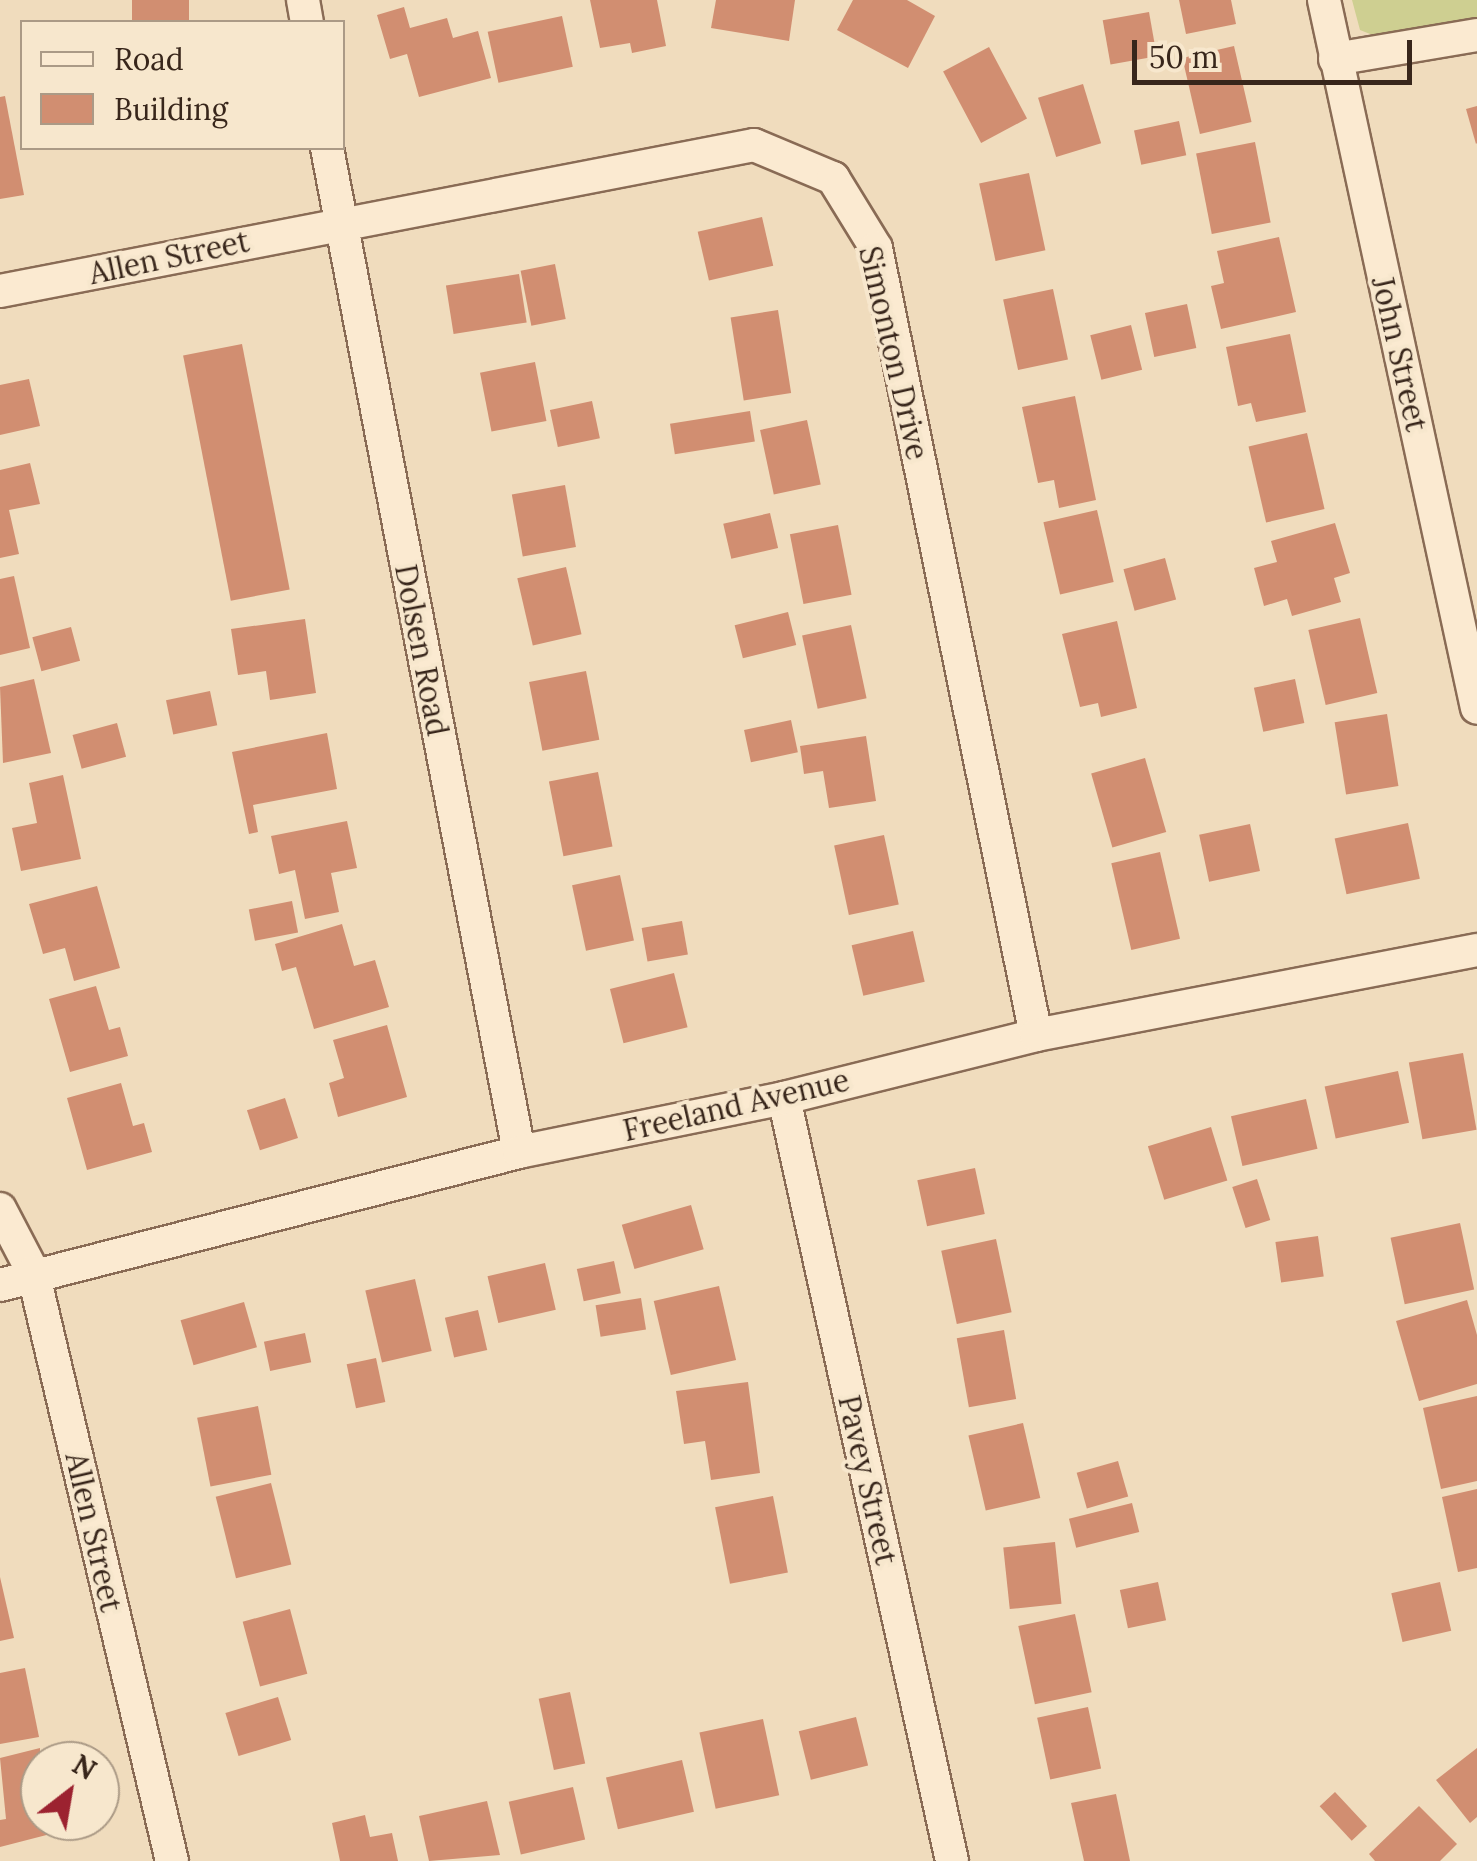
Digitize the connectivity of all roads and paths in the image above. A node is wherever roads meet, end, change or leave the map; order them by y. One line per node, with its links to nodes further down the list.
1 (1324, 0): 3 (street, John Street)
2 (1477, 35): 3 (street)
3 (1334, 59): 7 (street, John Street)
4 (326, 150): 5 (street, Dolsen Road)
5 (338, 222): 6 (street, Allen Street); 10 (street, Simonton Drive); 12 (street, Dolsen Road)
6 (0, 291)
7 (1471, 642): 8 (street, John Street)
8 (1477, 708)
9 (1477, 950): 10 (street, Freeland Avenue)
10 (1036, 1035): 11 (street, Freeland Avenue)
11 (784, 1098): 12 (street, Freeland Avenue); 16 (street, Pavey Street)
12 (519, 1152): 14 (street, Freeland Avenue)
13 (0, 1209): 14 (street, Allen Street)
14 (33, 1272): 15 (street, Freeland Avenue); 17 (street, Allen Street)
15 (0, 1285)
16 (948, 1860)
17 (172, 1861)

